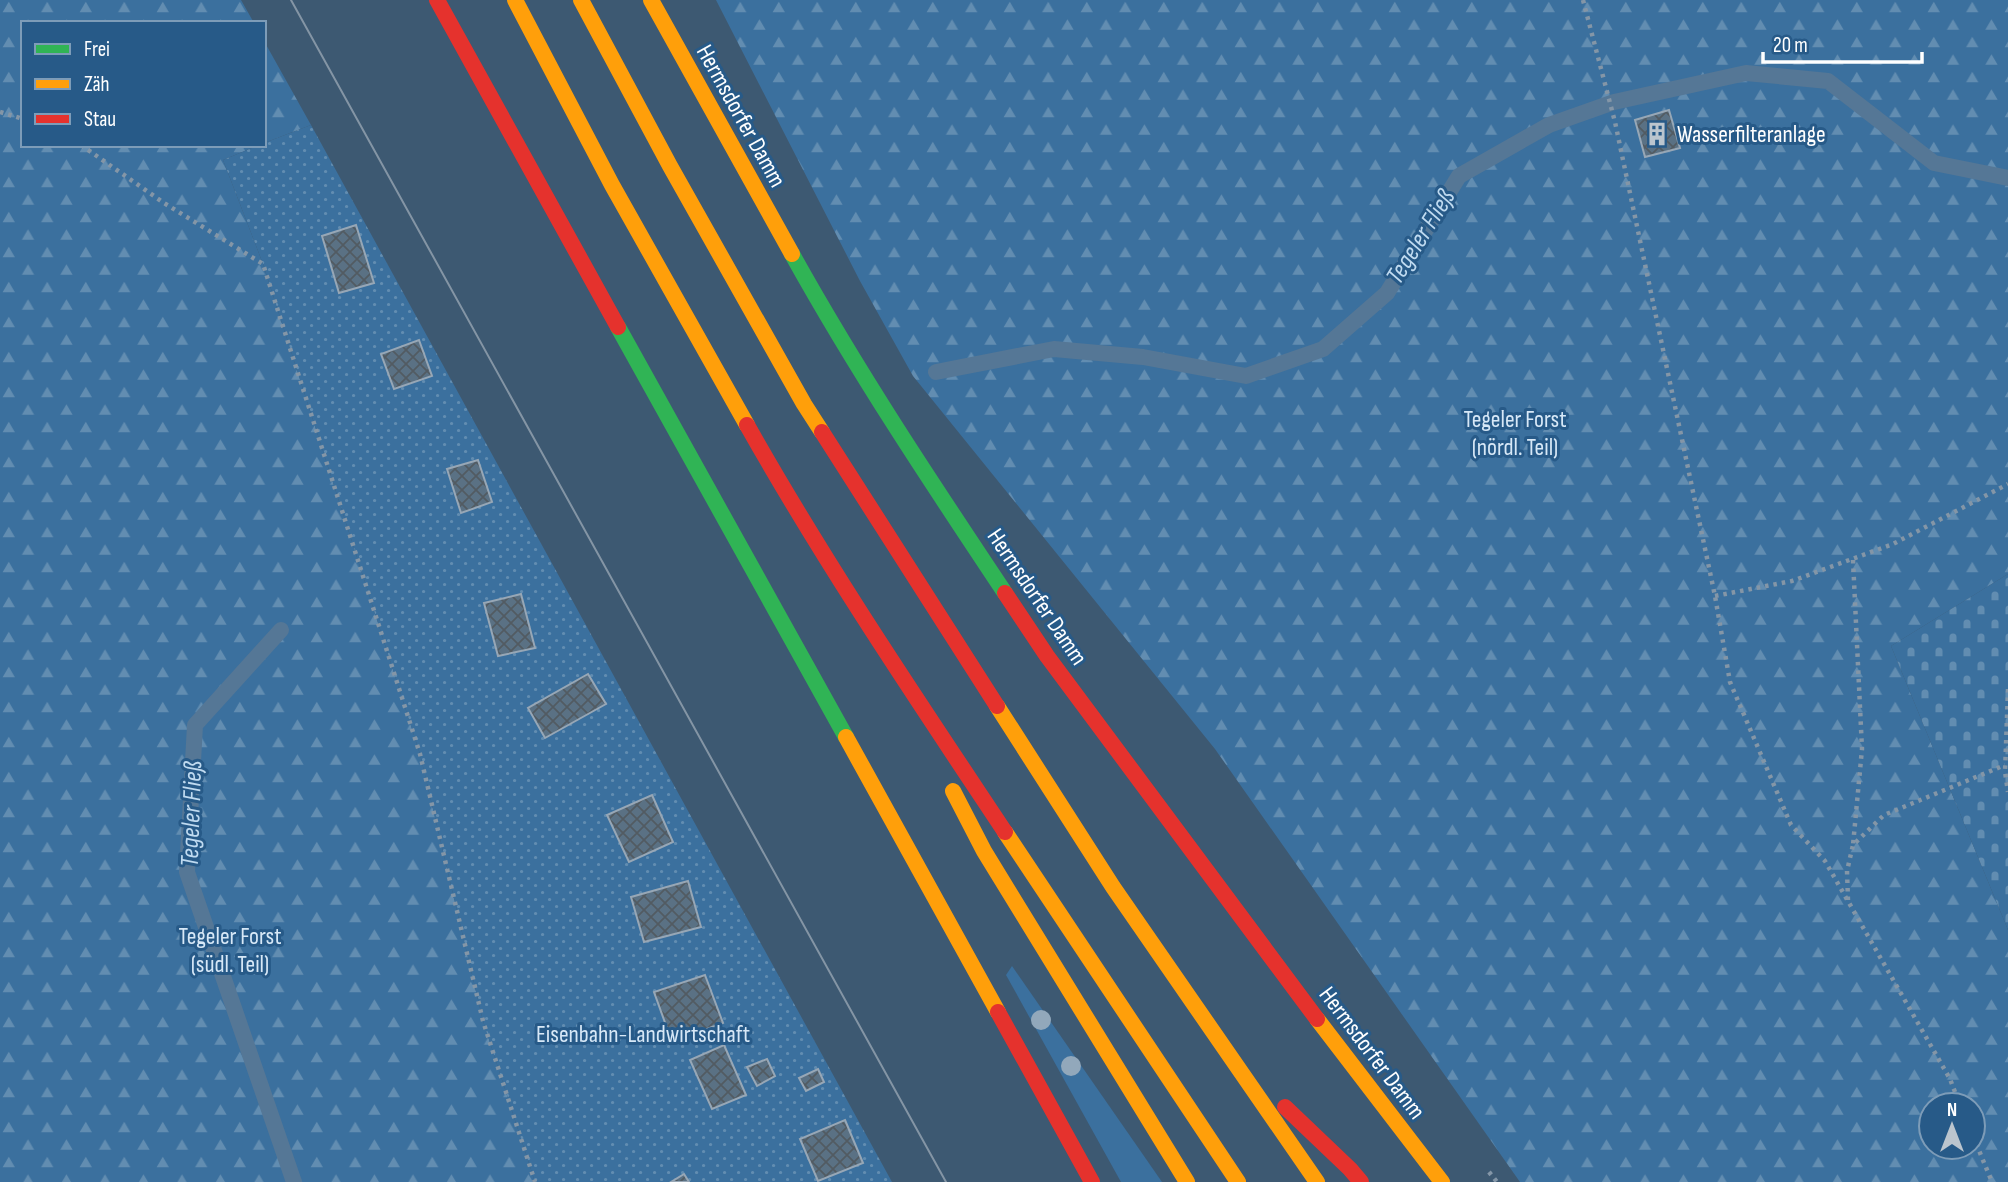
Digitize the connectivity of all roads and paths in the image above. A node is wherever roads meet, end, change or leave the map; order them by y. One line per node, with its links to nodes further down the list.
1 (437, 0): 25 (main road)
2 (515, 0): 12 (main road)
3 (581, 0): 20 (main road)
4 (651, 0): 30 (main road, Hermsdorfer Damm)
5 (1583, 0): 11 (path)
6 (0, 113): 7 (path)
7 (21, 118)
8 (84, 147): 24 (path)
9 (2008, 484): 10 (path)
10 (1853, 559): 11 (path); 18 (path)
11 (1714, 596): 19 (path)
12 (865, 621): 14 (main road); 27 (main road)
13 (2008, 689): 15 (path)
14 (934, 754)
15 (2005, 765): 17 (path); 18 (path)
16 (946, 779): 26 (main road)
17 (2008, 792)
18 (1853, 845): 19 (path)
19 (1848, 902): 21 (path)
20 (1227, 1052): 28 (main road); 29 (main road)
21 (1955, 1091)
22 (1983, 1161): 32 (path)
23 (1488, 1171): 31 (path)
24 (536, 1182)
25 (1092, 1182)
26 (1187, 1182)
27 (1238, 1182)
28 (1317, 1182)
29 (1361, 1182)
30 (1442, 1182)
31 (1497, 1182)
32 (1992, 1182)

